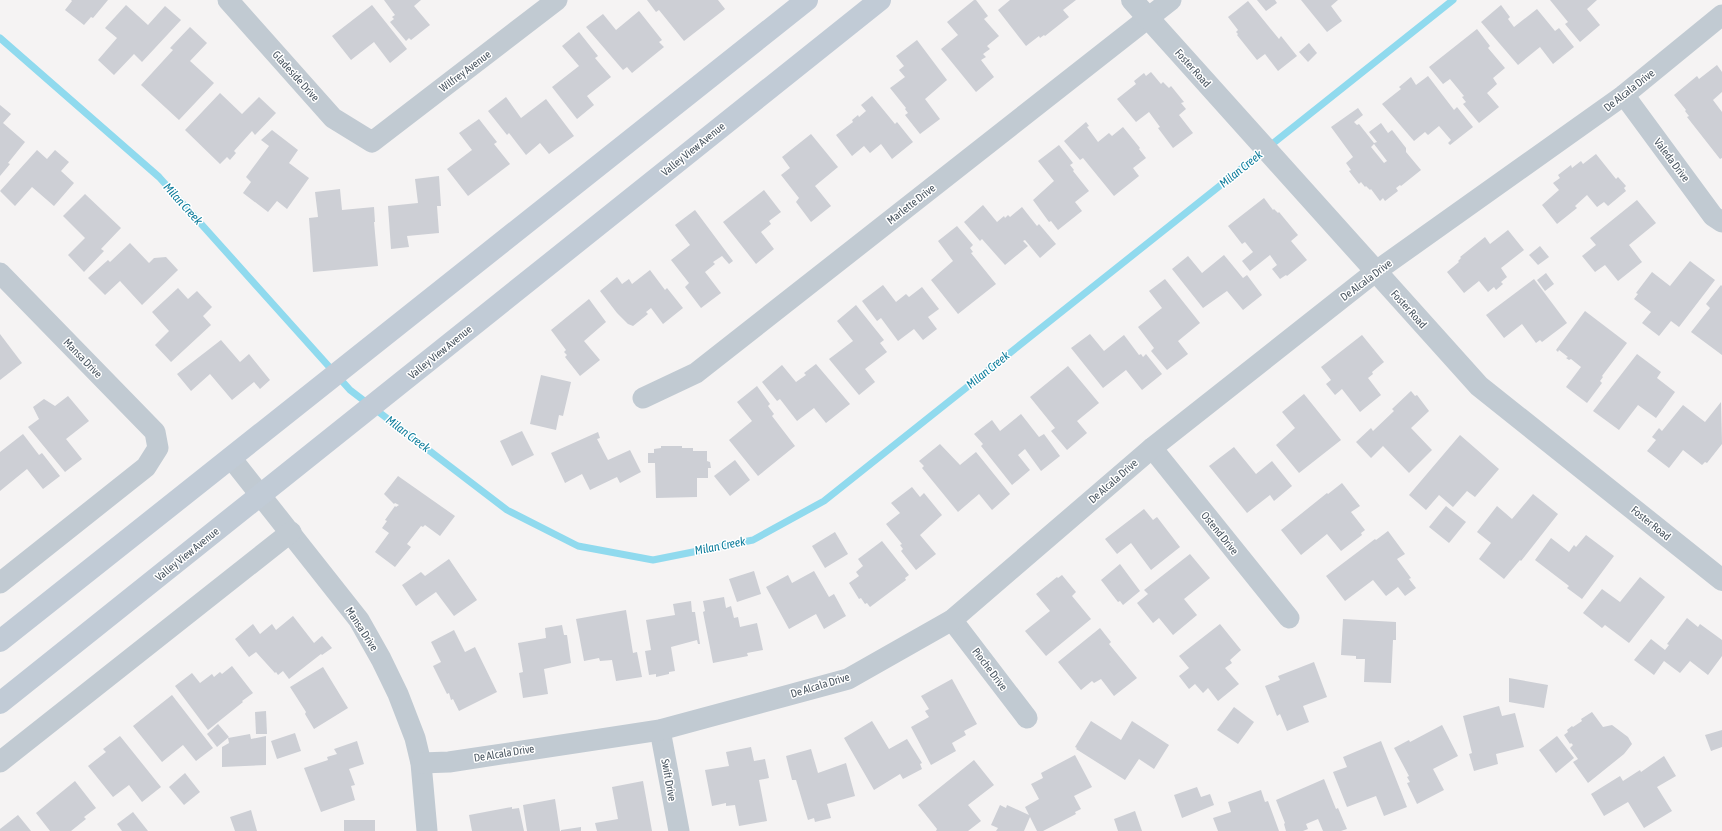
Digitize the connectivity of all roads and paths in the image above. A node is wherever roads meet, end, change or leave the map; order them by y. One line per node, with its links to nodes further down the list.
1 (228, 0): 10 (street, Gladeside Drive)
2 (557, 0): 10 (street, Wilfrey Avenue)
3 (807, 0): 16 (main road)
4 (880, 0): 17 (main road, Valley View Avenue)
5 (1132, 0): 8 (street, Foster Road)
6 (1171, 0): 8 (street, Marlette Drive)
7 (1722, 14): 9 (street, De Alcala Drive)
8 (1148, 18): 12 (street, Foster Road); 14 (street, Marlette Drive)
9 (1624, 95): 11 (street, Valeda Drive); 12 (street, De Alcala Drive)
10 (372, 142)
11 (1722, 222)
12 (1375, 272): 15 (street, De Alcala Drive); 19 (street, Foster Road)
13 (0, 273): 20 (street, Mansa Drive)
14 (644, 398)
15 (1152, 448): 21 (street, Ostend Drive); 22 (street, De Alcala Drive)
16 (231, 458): 17 (street, Mansa Drive); 23 (main road)
17 (261, 495): 18 (street, Mansa Drive); 24 (main road, Valley View Avenue)
18 (291, 532): 27 (street); 28 (street, Mansa Drive)
19 (1722, 580)
20 (0, 582)
21 (1288, 618)
22 (952, 620): 25 (street, Pioche Drive); 26 (street, De Alcala Drive)
23 (0, 641)
24 (0, 703)
25 (1027, 718)
26 (660, 730): 28 (street, De Alcala Drive); 30 (street, Swift Drive)
27 (0, 762)
28 (421, 763): 29 (street, Mansa Drive)
29 (427, 831)
30 (679, 831)

